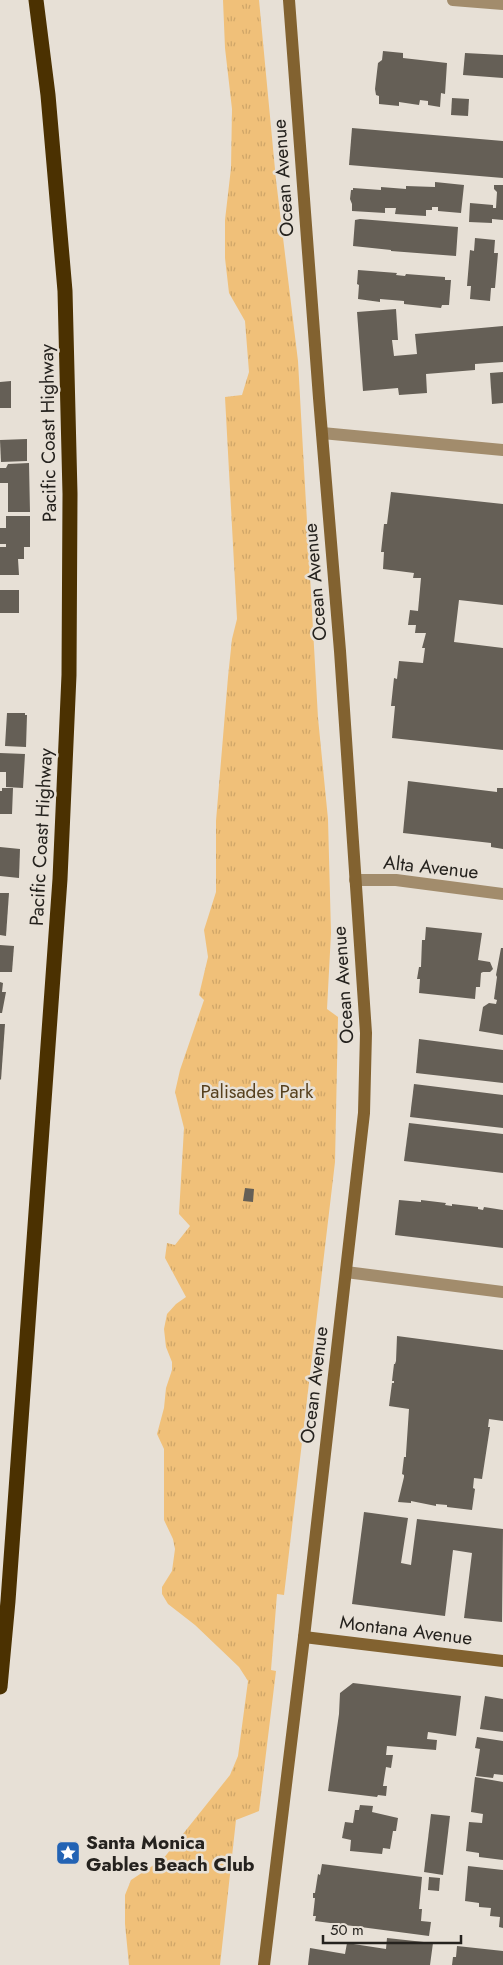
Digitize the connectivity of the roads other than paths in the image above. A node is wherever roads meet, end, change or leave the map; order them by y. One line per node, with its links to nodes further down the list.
1 (36, 0): 13 (highway, Pacific Coast Highway)
2 (289, 0): 5 (main road, Ocean Avenue)
3 (453, 0): 4 (street)
4 (503, 4)
5 (322, 433): 6 (street); 7 (main road, Ocean Avenue)
6 (503, 450)
7 (355, 880): 8 (street, Alta Avenue); 9 (main road, Ocean Avenue)
8 (503, 894)
9 (346, 1272): 10 (street); 11 (main road, Ocean Avenue)
10 (503, 1292)
11 (304, 1636): 12 (main road, Montana Avenue); 14 (main road, Ocean Avenue)
12 (503, 1661)
13 (0, 1681)
14 (264, 1965)

